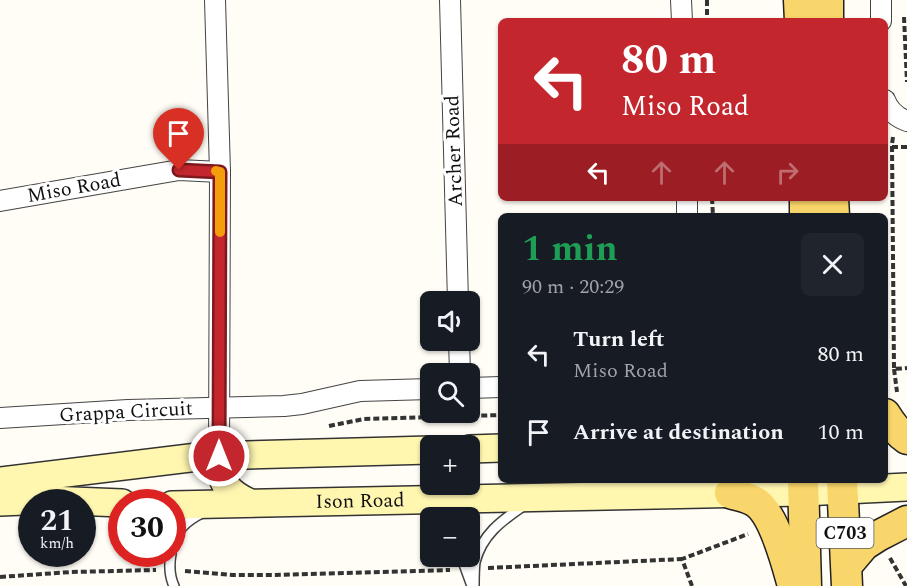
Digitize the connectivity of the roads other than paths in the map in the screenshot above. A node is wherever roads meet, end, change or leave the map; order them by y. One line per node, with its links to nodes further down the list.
1 (215, 0): 13 (street)
2 (450, 0): 15 (street, Archer Road)
3 (681, 0): 7 (street)
4 (800, 0): 8 (main road)
5 (828, 0): 9 (main road)
6 (881, 0): 10 (street)
7 (682, 18)
8 (800, 18)
9 (828, 18)
10 (881, 18)
11 (888, 108): 12 (street)
12 (902, 119)
13 (220, 172): 14 (street, Miso Road); 20 (street)
14 (0, 201)
15 (458, 291)
16 (498, 387): 17 (street)
17 (480, 388)
18 (420, 389): 20 (street, Grappa Circuit)
19 (892, 407): 22 (main road)
20 (218, 408): 21 (street, Grappa Circuit); 27 (street)
21 (0, 418)
22 (907, 440): 23 (main road)
23 (888, 442)
24 (498, 448): 25 (main road)
25 (480, 449)
26 (420, 450): 27 (main road)
27 (219, 456): 28 (main road); 37 (main road)
28 (0, 481)
29 (842, 485): 30 (main road, Ison Road); 31 (main road, Ison Road); 45 (main road, C703)
30 (803, 486): 32 (main road, Ison Road); 49 (main road, C703)
31 (907, 487)
32 (730, 493): 33 (main road, Ison Road); 48 (main road)
33 (535, 497): 34 (main road, Ison Road); 44 (lane)
34 (407, 500): 37 (main road, Ison Road); 40 (lane)
35 (0, 502): 36 (main road)
36 (108, 502)
37 (250, 503): 38 (main road, Ison Road)
38 (220, 504): 39 (main road, Ison Road); 42 (lane)
39 (186, 505)
40 (424, 507)
41 (907, 521): 45 (main road)
42 (186, 524)
43 (170, 567): 46 (lane)
44 (470, 569): 47 (lane)
45 (847, 575)
46 (174, 586)
47 (473, 586)
48 (793, 586)
49 (806, 586)

